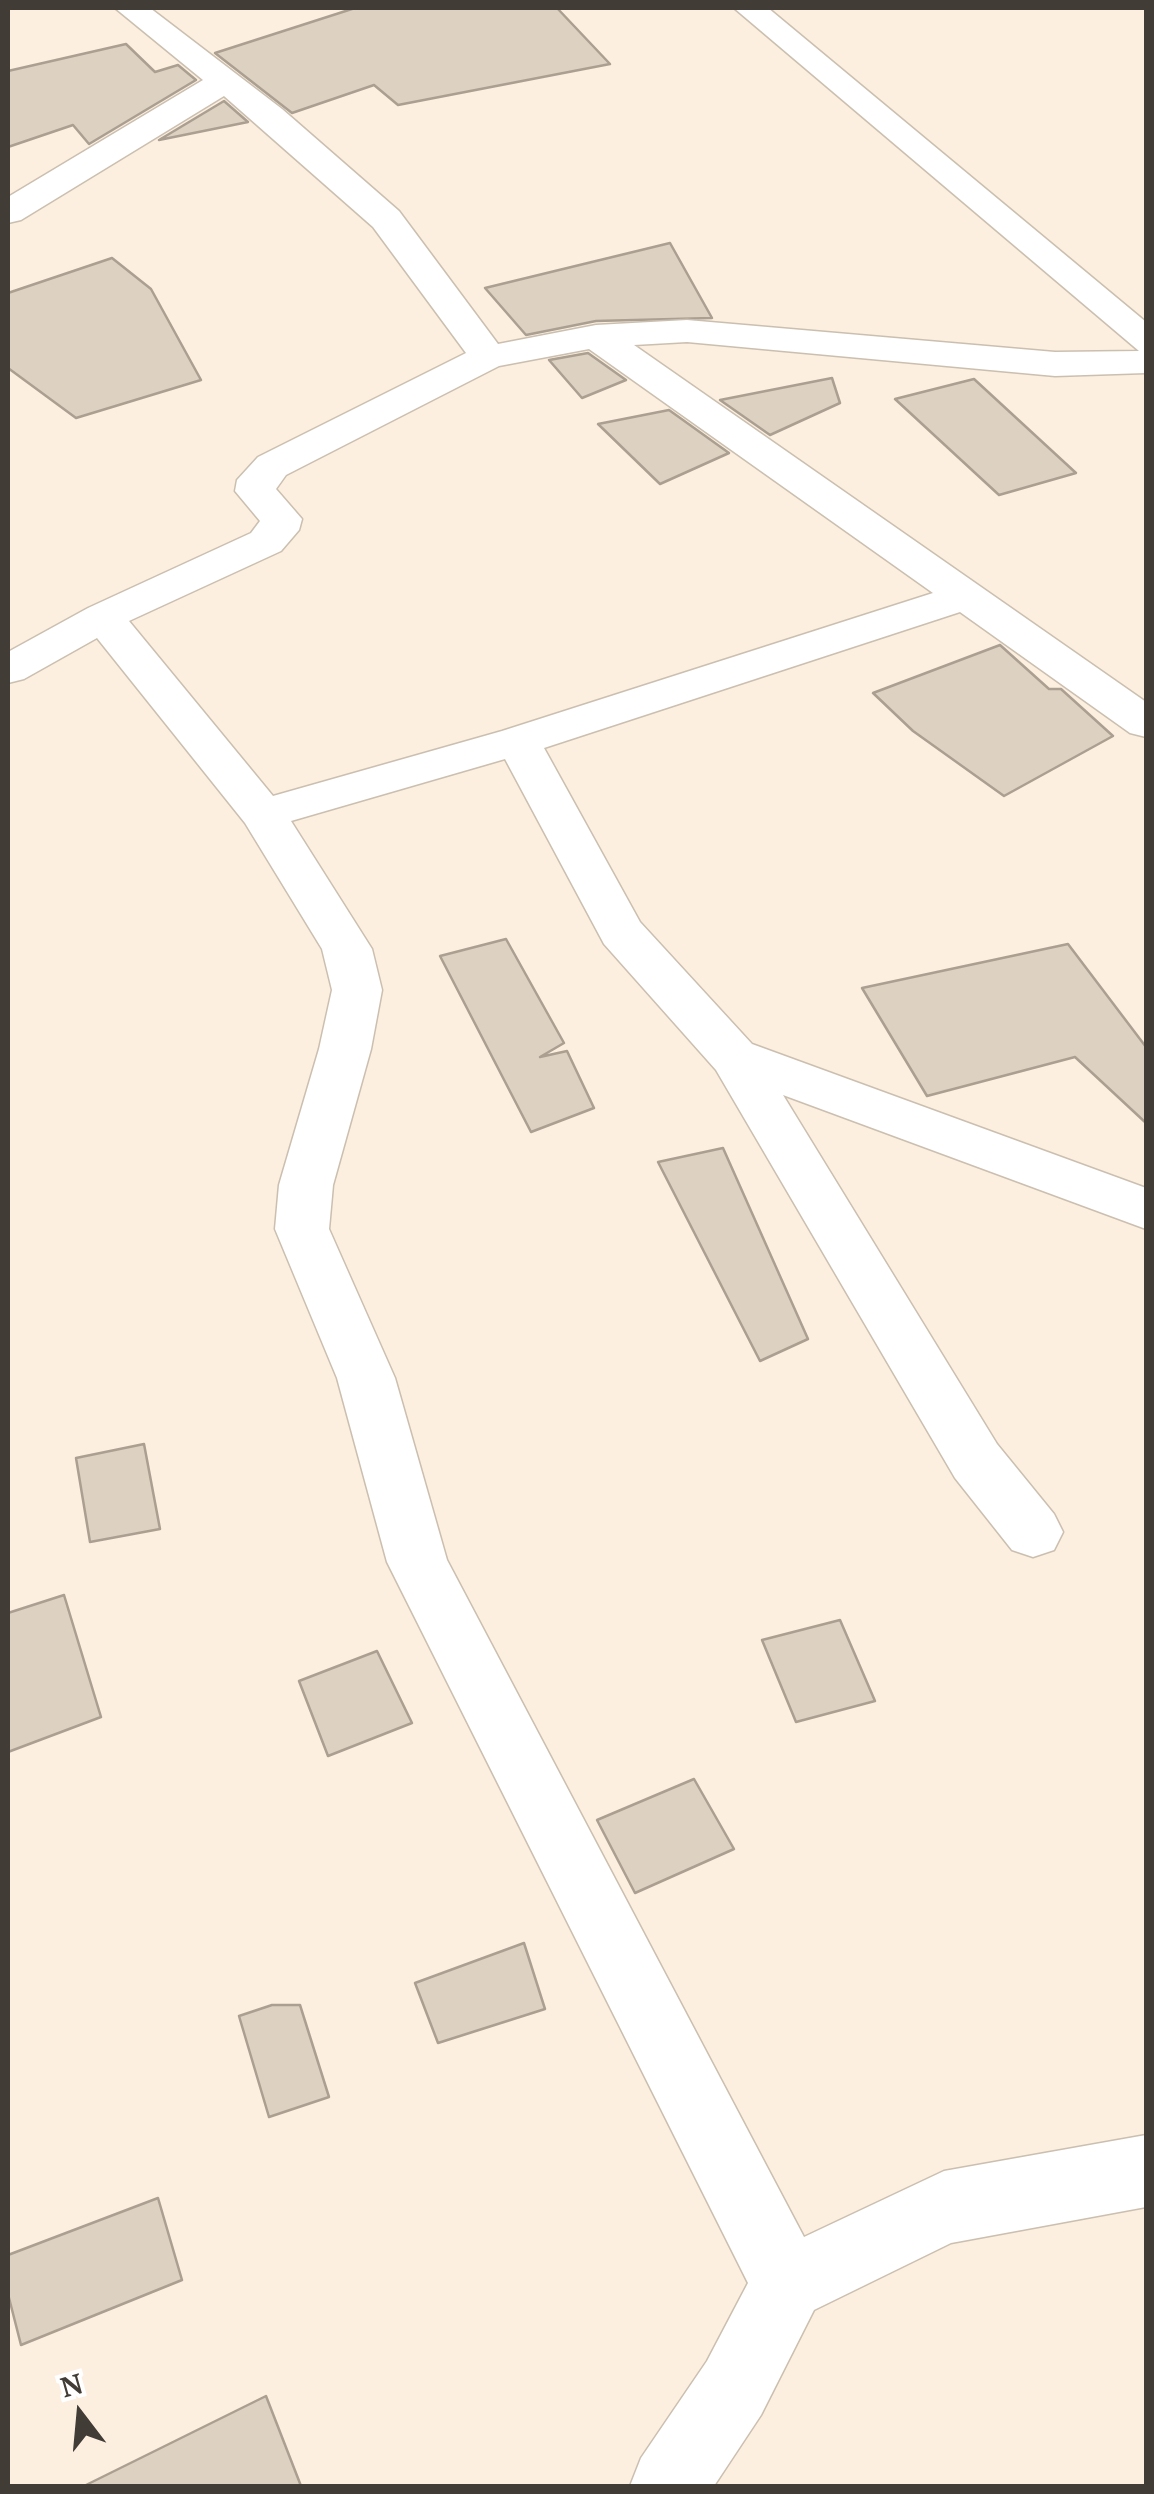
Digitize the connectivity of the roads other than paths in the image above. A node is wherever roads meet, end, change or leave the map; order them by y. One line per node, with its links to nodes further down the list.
1 (134, 8): 3 (street)
2 (749, 8): 6 (street)
3 (225, 82): 4 (street); 7 (street)
4 (8, 212)
5 (596, 336): 7 (street); 8 (street); 9 (street)
6 (1146, 341)
7 (488, 357): 10 (street)
8 (1146, 362)
9 (968, 596): 12 (street); 13 (street)
10 (103, 617): 11 (street); 14 (street)
11 (8, 670)
12 (1146, 723)
13 (518, 741): 14 (street); 15 (street)
14 (263, 814): 19 (street)
15 (734, 1057): 16 (street); 17 (street)
16 (1146, 1209)
17 (1033, 1532)
18 (1146, 2171): 19 (street)
19 (788, 2284): 20 (street)
20 (670, 2486)

